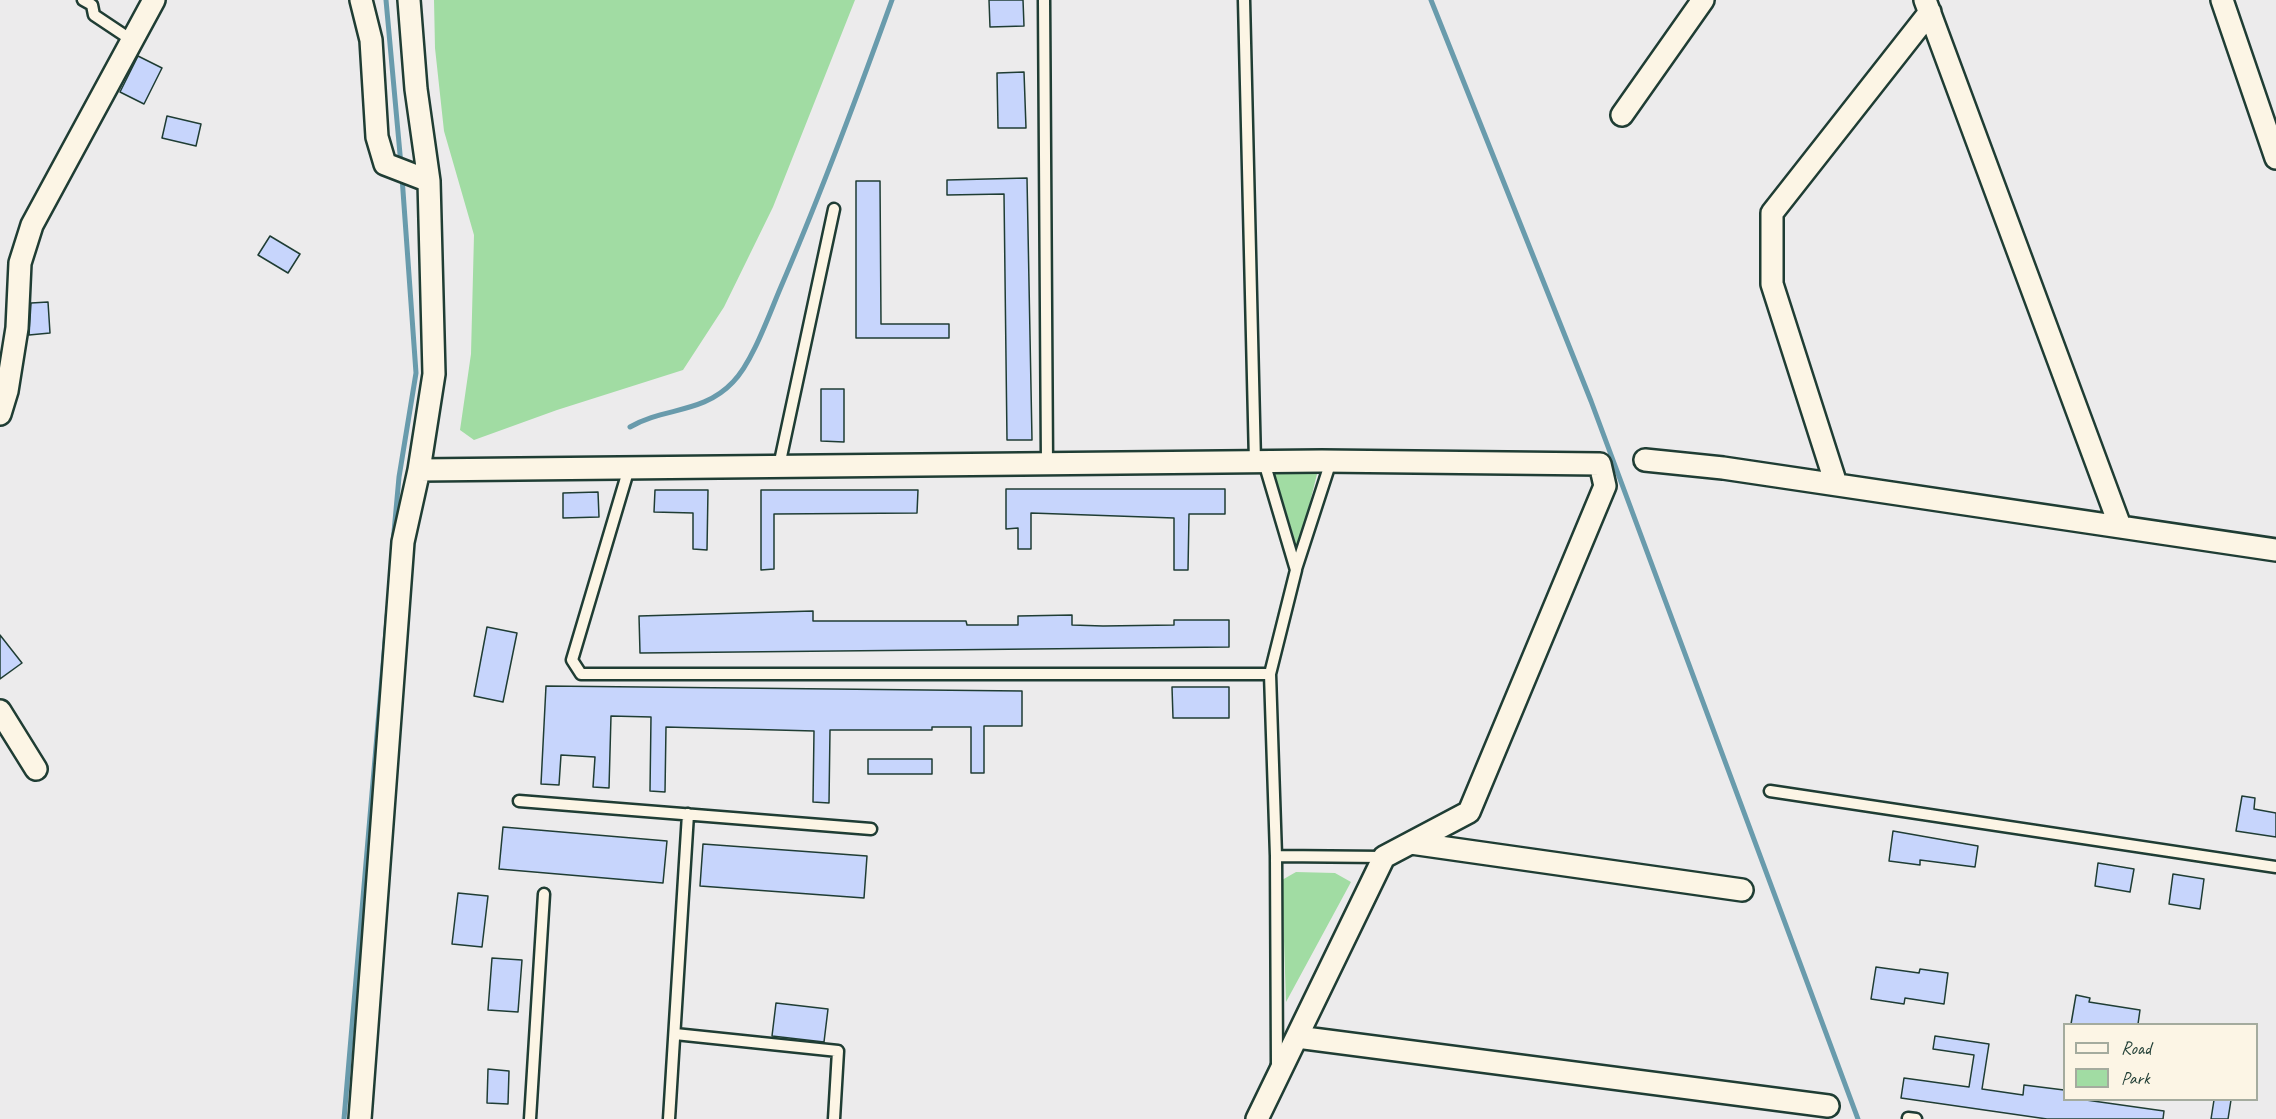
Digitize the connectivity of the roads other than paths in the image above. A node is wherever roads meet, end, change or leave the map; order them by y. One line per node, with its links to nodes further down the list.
1 (83, 0): 10 (lane)
2 (154, 0): 10 (street)
3 (361, 0): 13 (street)
4 (409, 0): 13 (street)
5 (1044, 0): 19 (lane)
6 (1244, 0): 18 (lane)
7 (1703, 0): 11 (street)
8 (2222, 0): 12 (street)
9 (1928, 6): 23 (street); 24 (street)
10 (133, 41): 15 (street)
11 (1622, 115)
12 (2276, 158)
13 (429, 181): 22 (street)
14 (834, 209): 20 (lane)
15 (0, 414)
16 (1645, 460): 23 (street)
17 (1331, 461): 18 (street); 26 (lane); 34 (street)
18 (1259, 462): 19 (street); 26 (lane)
19 (1047, 463): 20 (street)
20 (779, 466): 21 (street)
21 (629, 468): 22 (street); 27 (lane)
22 (419, 470): 44 (street)
23 (1836, 484): 24 (street)
24 (2120, 526): 25 (street)
25 (2276, 550)
26 (1296, 570): 27 (lane)
27 (1270, 674): 35 (lane)
28 (0, 711): 29 (street)
29 (36, 769)
30 (1770, 791): 37 (lane)
31 (519, 801): 32 (lane)
32 (688, 814): 33 (lane); 40 (lane)
33 (872, 829)
34 (1411, 843): 36 (street); 38 (street)
35 (1276, 856): 36 (lane); 42 (lane)
36 (1384, 857): 41 (street)
37 (2276, 867)
38 (1742, 890)
39 (544, 894): 45 (lane)
40 (675, 1034): 46 (lane); 47 (lane)
41 (1297, 1038): 42 (street); 43 (street)
42 (1276, 1080): 48 (street)
43 (1828, 1106)
44 (360, 1119)
45 (530, 1119)
46 (669, 1119)
47 (834, 1119)
48 (1257, 1119)

